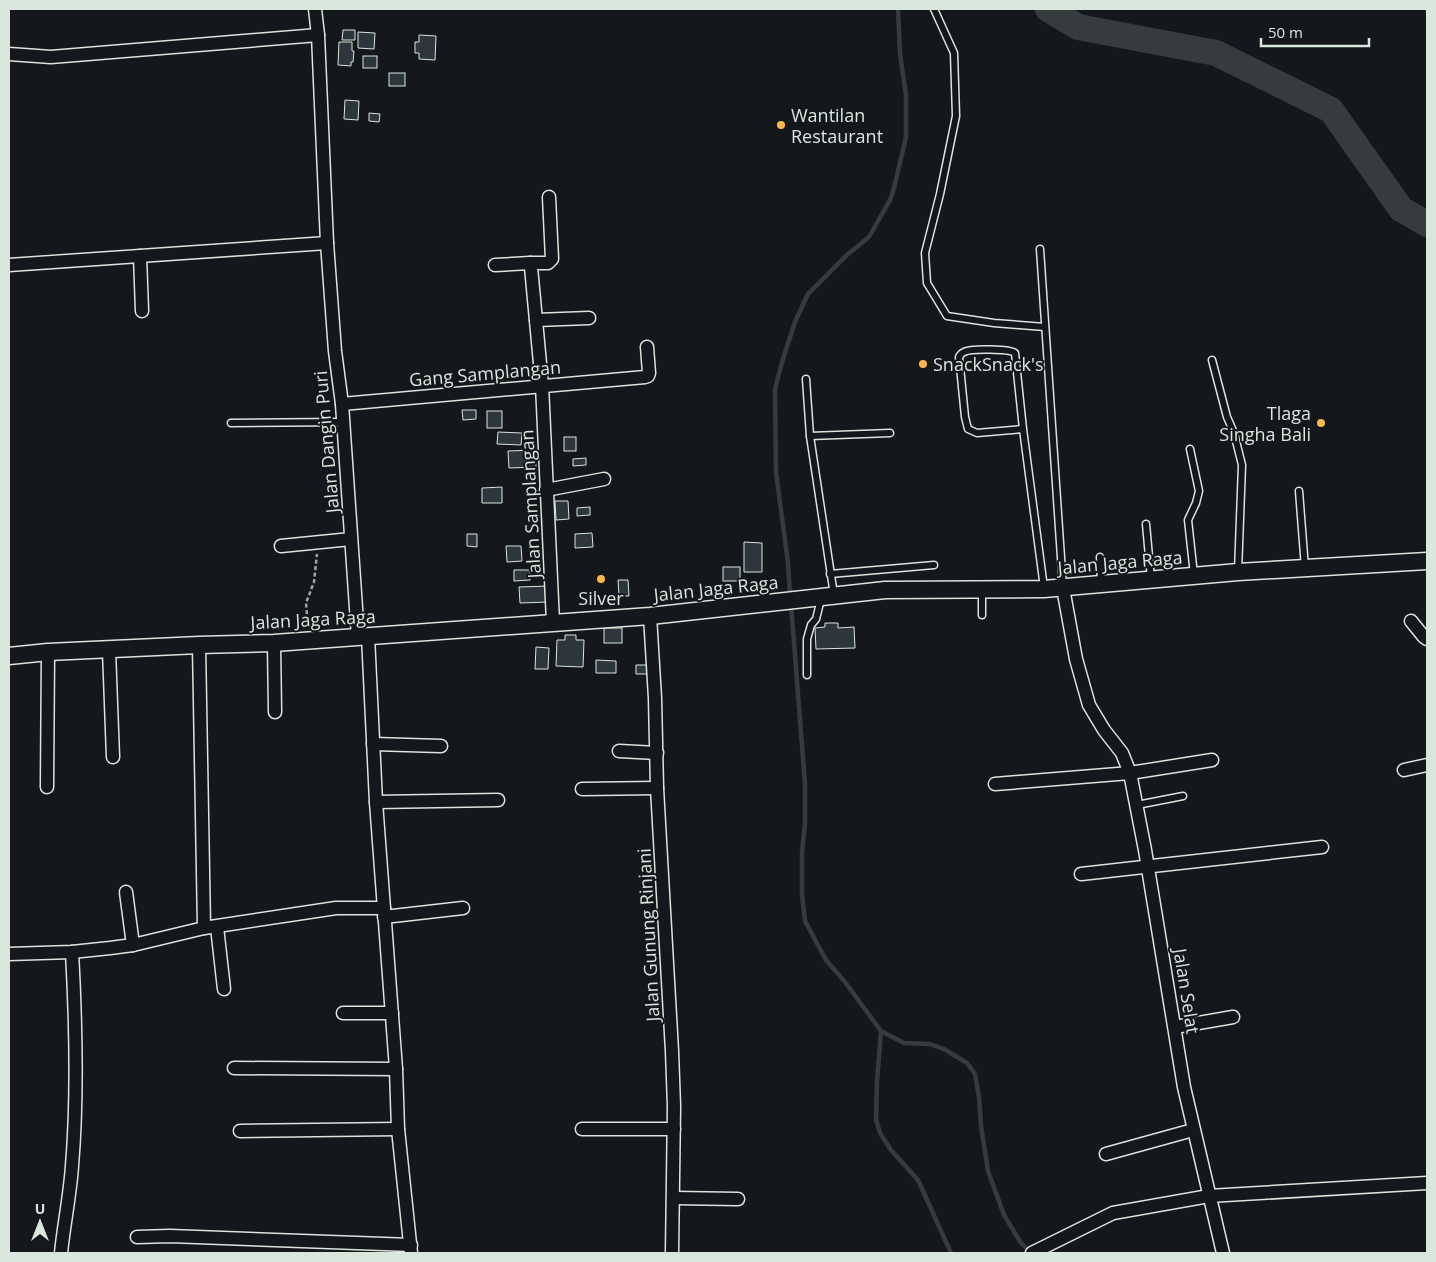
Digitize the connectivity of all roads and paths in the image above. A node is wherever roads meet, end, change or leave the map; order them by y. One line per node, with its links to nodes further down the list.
1 (315, 9): 3 (street, Jalan Dangin Puri)
2 (934, 9): 15 (lane)
3 (318, 35): 4 (street); 6 (street, Jalan Dangin Puri)
4 (9, 54)
5 (549, 196): 9 (street)
6 (327, 243): 8 (street); 20 (street, Jalan Dangin Puri)
7 (1040, 249): 15 (lane)
8 (140, 256): 10 (street); 12 (street)
9 (530, 263): 11 (street); 14 (street, Jalan Samplangan)
10 (9, 265)
11 (495, 265)
12 (142, 312)
13 (588, 318): 14 (street)
14 (536, 320): 19 (street, Jalan Samplangan)
15 (1045, 328): 43 (lane)
16 (647, 347): 19 (street, Gang Samplangan)
17 (1212, 360): 38 (lane)
18 (806, 379): 25 (lane)
19 (542, 385): 20 (street, Gang Samplangan); 28 (street, Jalan Samplangan)
20 (342, 404): 21 (street, Jalan Dangin Puri)
21 (343, 422): 22 (lane); 31 (street, Jalan Dangin Puri)
22 (232, 423)
23 (1023, 429): 23 (lane); 45 (lane)
24 (890, 433): 25 (lane)
25 (810, 436): 39 (lane)
26 (1190, 449): 40 (lane)
27 (604, 479): 28 (street)
28 (546, 490): 50 (street, Jalan Samplangan)
29 (1299, 492): 37 (lane)
30 (1146, 524): 41 (lane)
31 (351, 539): 32 (street); 51 (street, Jalan Dangin Puri)
32 (318, 543): 33 (street); 53 (path)
33 (281, 546)
34 (1100, 557): 42 (lane)
35 (1427, 561): 37 (street, Jalan Jaga Raga)
36 (934, 565): 39 (lane)
37 (1305, 569): 38 (street, Jalan Jaga Raga)
38 (1238, 572): 40 (street, Jalan Jaga Raga)
39 (830, 574): 46 (lane)
40 (1194, 576): 41 (street, Jalan Jaga Raga)
41 (1152, 580): 42 (street, Jalan Jaga Raga)
42 (1102, 584): 43 (street, Jalan Jaga Raga)
43 (1063, 588): 45 (street, Jalan Jaga Raga); 69 (street, Jalan Selat)
44 (982, 589): 45 (street, Jalan Jaga Raga); 46 (street, Jalan Jaga Raga); 48 (lane)
45 (1044, 589)
46 (822, 596): 47 (street, Jalan Jaga Raga); 59 (lane)
47 (650, 616): 50 (street, Jalan Jaga Raga); 64 (street, Jalan Gunung Rinjani)
48 (982, 616)
49 (1411, 621): 52 (street)
50 (553, 622): 51 (street, Jalan Jaga Raga)
51 (363, 637): 53 (street, Jalan Jaga Raga); 61 (street, Jalan Dangin Puri)
52 (1427, 639)
53 (310, 641): 54 (street, Jalan Jaga Raga)
54 (274, 643): 55 (street, Jalan Jaga Raga); 60 (street)
55 (199, 645): 56 (street, Jalan Jaga Raga); 85 (street)
56 (109, 650): 57 (street, Jalan Jaga Raga); 65 (street)
57 (48, 652): 58 (street, Jalan Jaga Raga); 71 (street)
58 (9, 656)
59 (807, 674)
60 (275, 712)
61 (373, 744): 62 (street); 76 (street, Jalan Dangin Puri)
62 (441, 746)
63 (619, 751): 64 (street)
64 (657, 753): 73 (street, Jalan Gunung Rinjani)
65 (114, 757)
66 (1212, 760): 69 (street)
67 (1427, 764): 68 (street)
68 (1404, 770)
69 (1130, 773): 70 (street); 77 (street, Jalan Selat)
70 (995, 784)
71 (47, 787)
72 (582, 788): 73 (street)
73 (657, 788): 97 (street, Jalan Gunung Rinjani)
74 (1184, 796): 77 (lane)
75 (498, 800): 76 (street)
76 (376, 802): 83 (street, Jalan Dangin Puri)
77 (1137, 804): 79 (street, Jalan Selat)
78 (1322, 847): 79 (street)
79 (1148, 866): 80 (street); 93 (street, Jalan Selat)
80 (1081, 874)
81 (126, 892): 86 (street)
82 (463, 908): 83 (street)
83 (384, 912): 84 (street); 91 (street, Jalan Dangin Puri)
84 (218, 927): 85 (street); 89 (street)
85 (204, 928): 86 (street)
86 (133, 945): 87 (street)
87 (72, 952): 88 (street); 109 (street)
88 (9, 954)
89 (224, 989)
90 (343, 1013): 91 (street)
91 (392, 1013): 95 (street, Jalan Dangin Puri)
92 (1233, 1017): 93 (street)
93 (1175, 1027): 99 (street, Jalan Selat)
94 (234, 1068): 95 (street)
95 (396, 1069): 98 (street, Jalan Dangin Puri)
96 (582, 1128): 97 (street)
97 (674, 1128): 104 (street, Jalan Gunung Rinjani)
98 (398, 1129): 100 (street); 107 (street, Jalan Dangin Puri)
99 (1193, 1130): 101 (street); 103 (street, Jalan Selat)
100 (240, 1131)
101 (1106, 1154)
102 (1427, 1184): 103 (street)
103 (1209, 1196): 108 (street); 111 (street, Jalan Selat)
104 (674, 1198): 105 (street); 110 (street, Jalan Gunung Rinjani)
105 (738, 1199)
106 (137, 1237): 107 (street)
107 (411, 1249)
108 (1035, 1252)
109 (60, 1253)
110 (672, 1253)
111 (1222, 1253)

